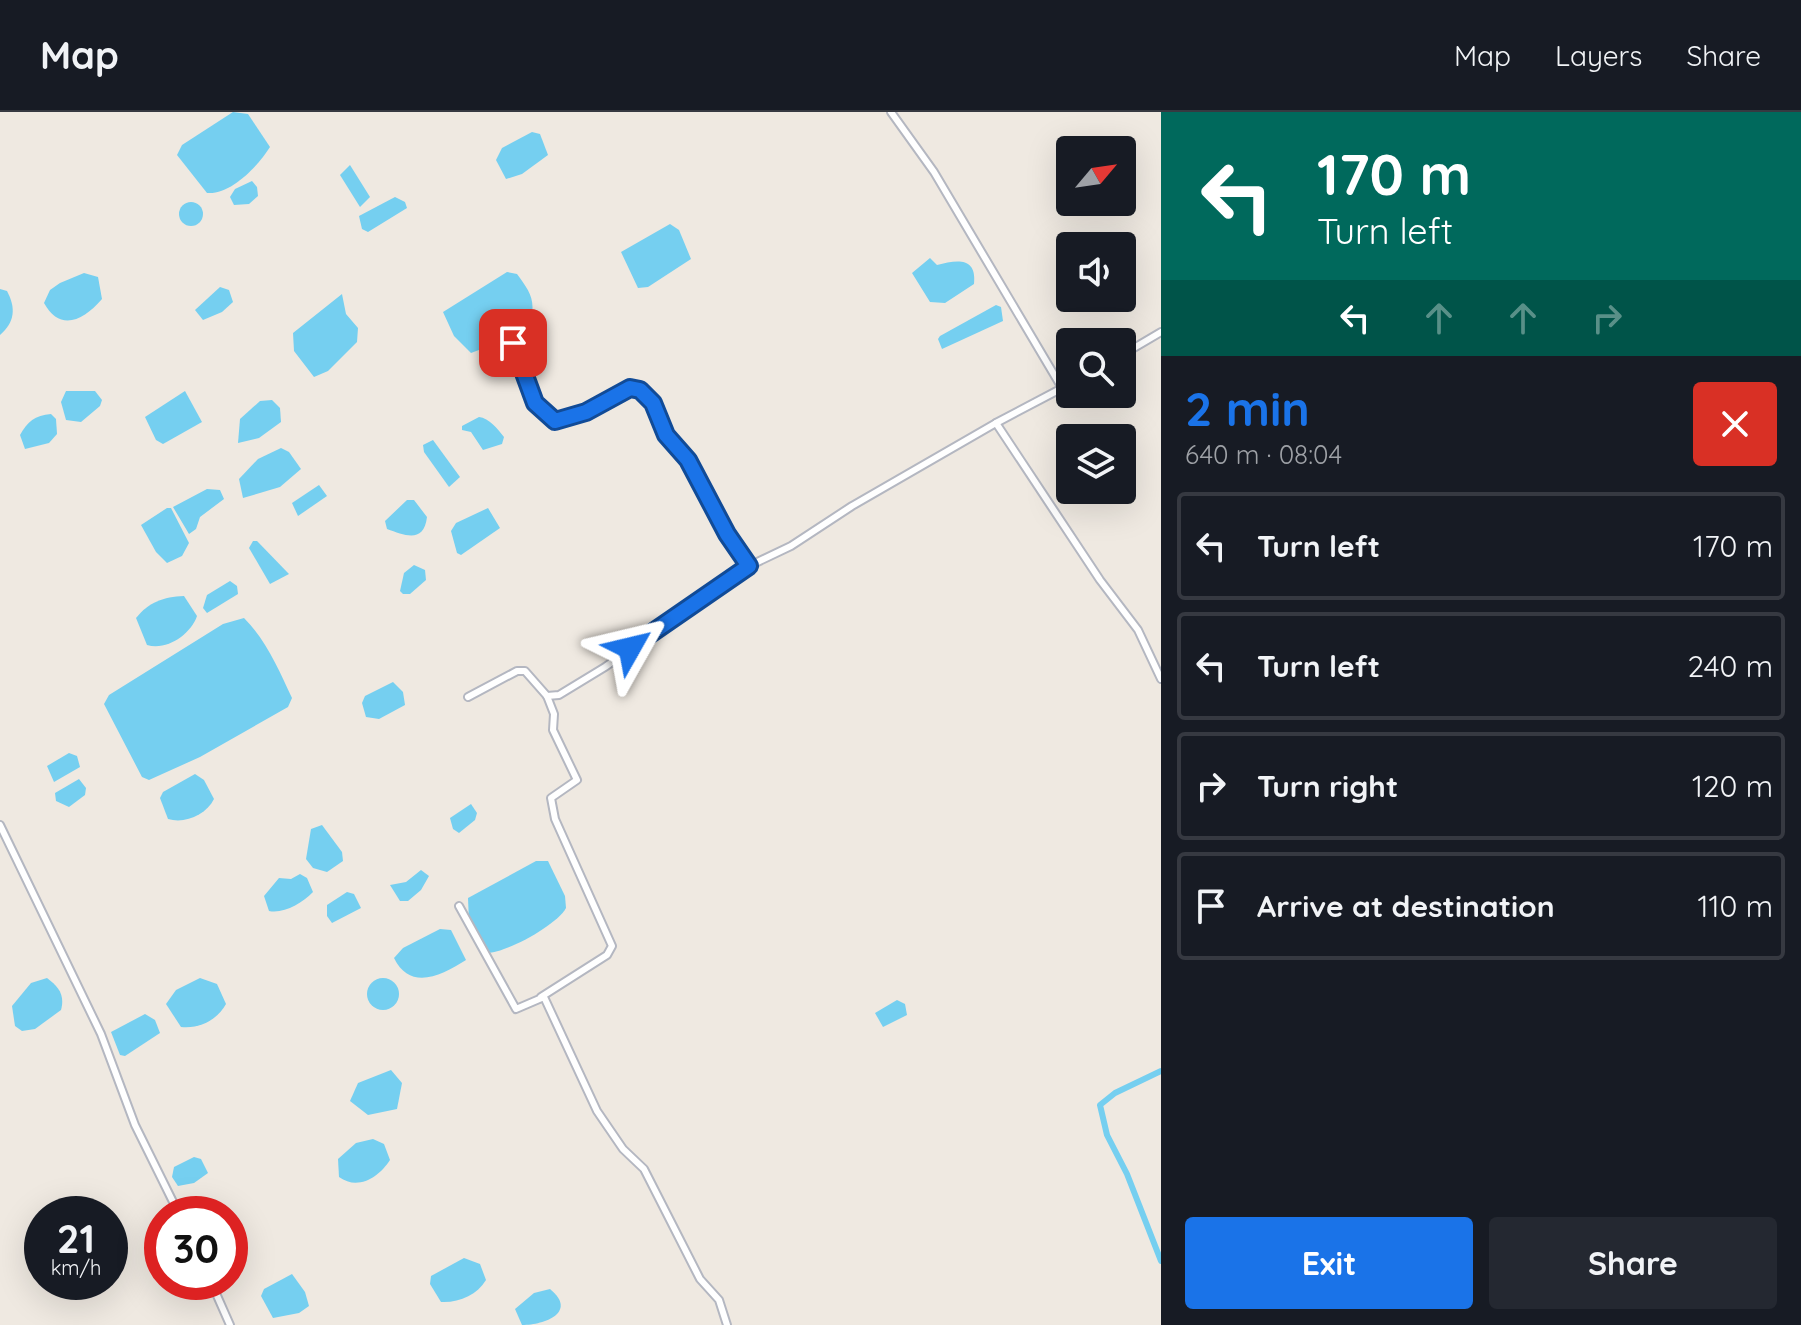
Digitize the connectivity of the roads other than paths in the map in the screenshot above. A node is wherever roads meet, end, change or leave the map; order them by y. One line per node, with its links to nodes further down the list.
1 (891, 112): 5 (street)
2 (1161, 332): 4 (street)
3 (513, 343): 8 (street)
4 (1136, 347)
5 (1056, 378)
6 (1056, 391): 7 (street)
7 (996, 423): 8 (street); 9 (street)
8 (749, 566): 10 (street)
9 (1161, 679)
10 (547, 696): 11 (street); 14 (street)
11 (468, 697)
12 (0, 825): 15 (street)
13 (459, 906): 14 (street)
14 (541, 998): 18 (street)
15 (170, 1196)
16 (219, 1300): 17 (street)
17 (230, 1325)
18 (727, 1325)

